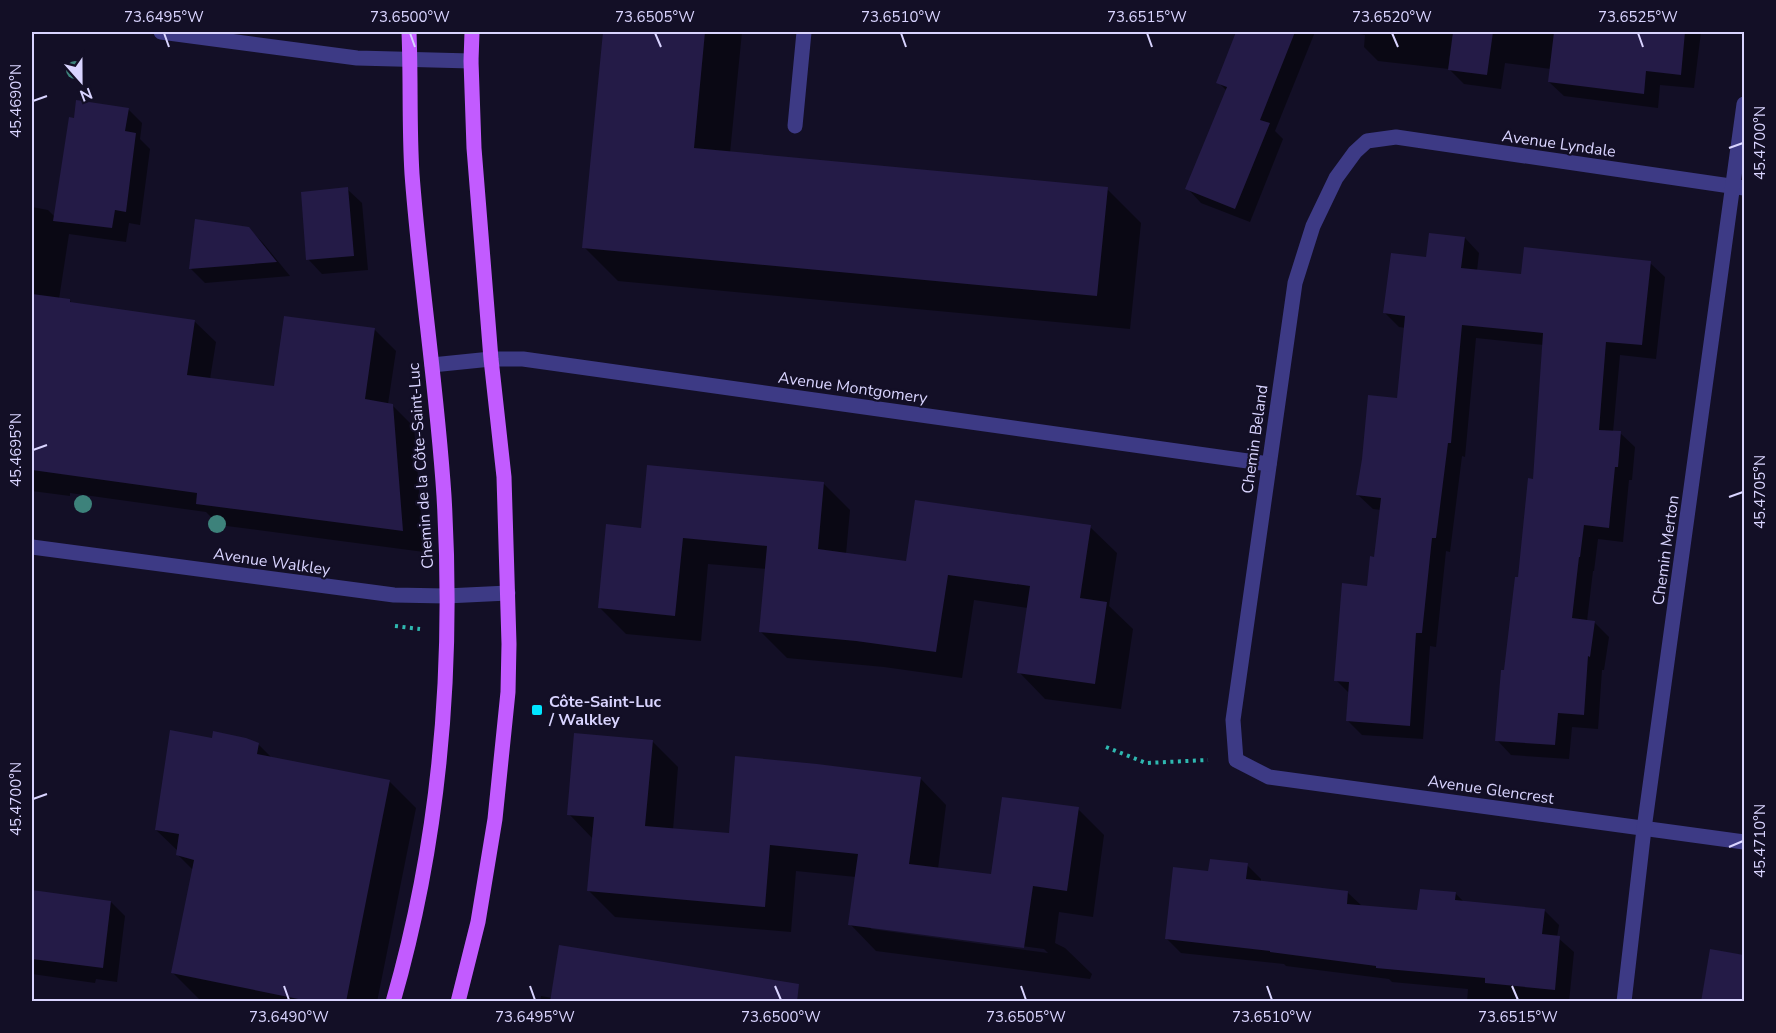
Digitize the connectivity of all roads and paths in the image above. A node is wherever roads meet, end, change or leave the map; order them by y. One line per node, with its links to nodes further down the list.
1 (161, 32): 5 (street)
2 (409, 32): 5 (main road, Chemin de la Côte-Saint-Luc)
3 (472, 32): 6 (main road)
4 (804, 32): 8 (street)
5 (410, 60): 6 (street); 12 (main road, Chemin de la Côte-Saint-Luc)
6 (471, 62): 11 (main road)
7 (1744, 104): 10 (street, Chemin Merton)
8 (795, 126)
9 (1368, 141): 10 (street, Avenue Lyndale); 13 (street, Chemin Beland)
10 (1739, 187): 19 (street, Chemin Merton)
11 (491, 359): 12 (street, Avenue Montgomery); 13 (street, Avenue Montgomery); 15 (main road)
12 (432, 365): 16 (main road, Chemin de la Côte-Saint-Luc)
13 (1269, 464): 18 (street, Chemin Beland)
14 (32, 547): 16 (street, Avenue Walkley)
15 (508, 593): 16 (street, Avenue Walkley); 22 (main road)
16 (446, 596): 21 (main road, Chemin de la Côte-Saint-Luc)
17 (1106, 747): 18 (path)
18 (1236, 760): 19 (street, Avenue Glencrest)
19 (1644, 829): 20 (street, Avenue Glencrest); 23 (street, Chemin Merton)
20 (1744, 842)
21 (393, 1002)
22 (458, 1002)
23 (1624, 1002)

